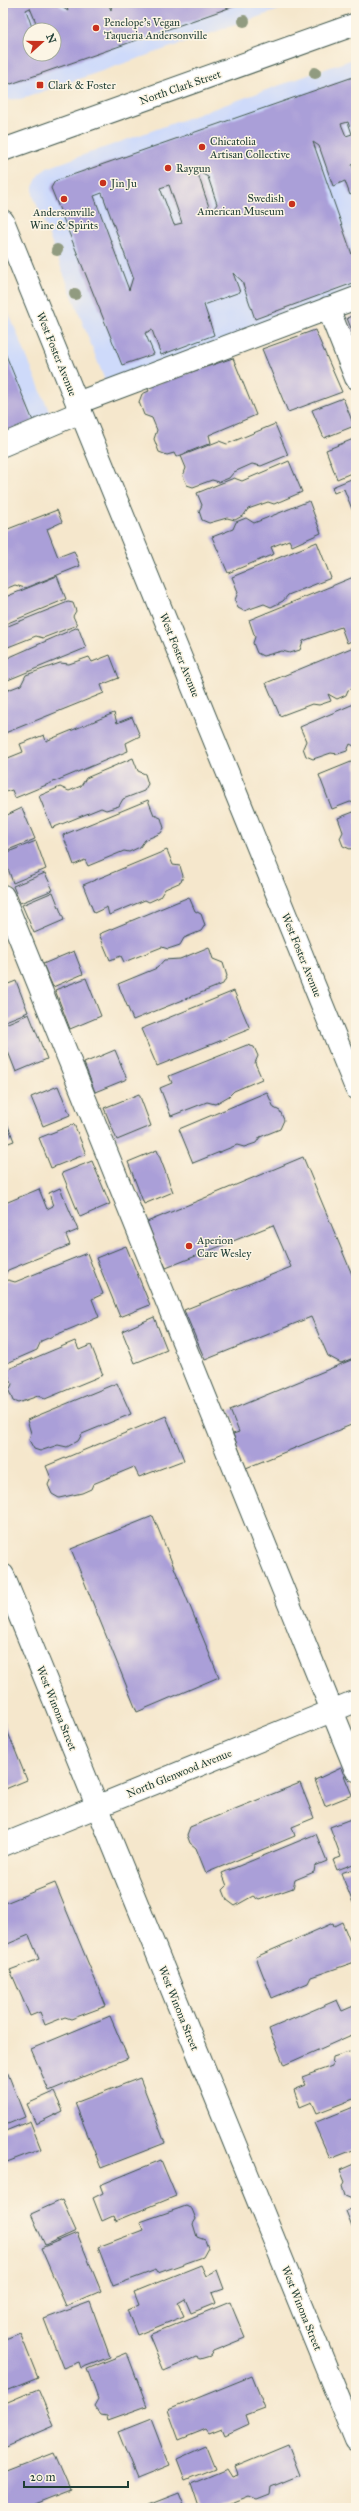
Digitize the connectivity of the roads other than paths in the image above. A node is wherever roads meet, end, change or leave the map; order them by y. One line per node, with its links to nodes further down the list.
1 (356, 24): 2 (street, North Clark Street)
2 (3, 150)
3 (3, 221): 7 (street, West Foster Avenue)
4 (356, 298): 5 (street)
5 (328, 308): 6 (street); 7 (street)
6 (356, 378)
7 (79, 407): 8 (street); 10 (street, West Foster Avenue)
8 (3, 445)
9 (3, 896): 13 (street)
10 (356, 1088)
11 (3, 1575): 15 (street, West Winona Street)
12 (356, 1701): 13 (street, North Glenwood Avenue)
13 (332, 1711): 14 (street); 15 (street, North Glenwood Avenue)
14 (356, 1770)
15 (98, 1807): 16 (street, North Glenwood Avenue); 17 (street, West Winona Street)
16 (3, 1845)
17 (356, 2441)

